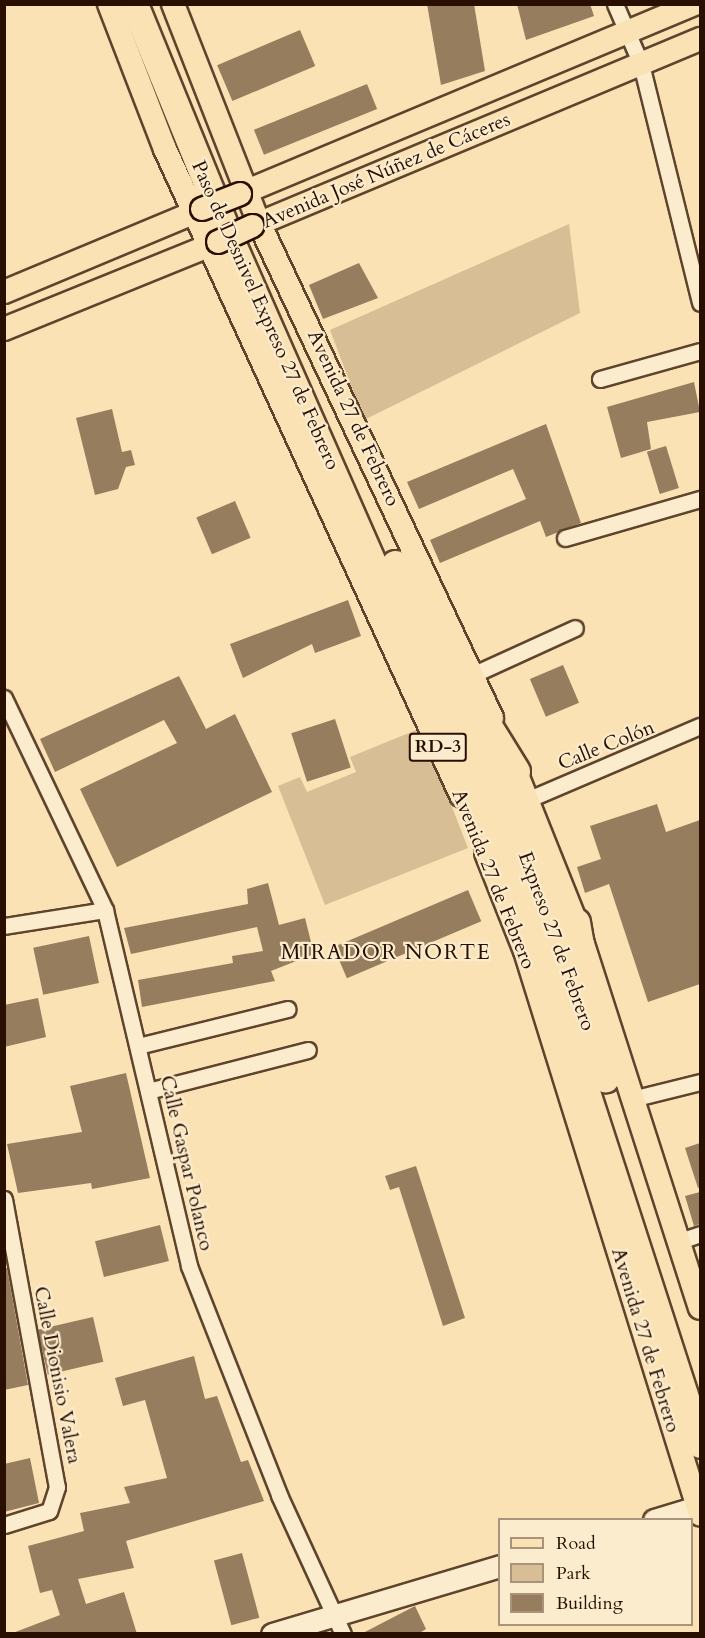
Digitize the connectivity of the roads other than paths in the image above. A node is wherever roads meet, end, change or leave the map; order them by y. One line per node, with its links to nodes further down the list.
1 (109, 4): 11 (main road, Avenida 27 de Febrero / RD-3)
2 (134, 4): 21 (highway, Paso de Desnivel Expreso 27 de Febrero / RD-3)
3 (153, 4): 21 (highway, Paso de Desnivel Expreso 27 de Febrero / RD-3)
4 (172, 4): 10 (main road, Avenida 27 de Febrero / RD-3)
5 (615, 4): 7 (street)
6 (695, 4): 7 (main road, Avenida José Núñez de Cáceres)
7 (625, 34): 9 (street); 10 (main road, Avenida José Núñez de Cáceres)
8 (700, 39): 9 (main road, Avenida José Núñez de Cáceres)
9 (641, 64): 12 (main road, Avenida José Núñez de Cáceres); 15 (street)
10 (243, 193): 11 (main road, Avenida José Núñez de Cáceres, bridge); 12 (main road, Avenida 27 de Febrero / RD-3)
11 (200, 211): 13 (main road, Avenida 27 de Febrero / RD-3); 14 (main road, Avenida José Núñez de Cáceres)
12 (256, 224): 13 (main road, Avenida José Núñez de Cáceres, bridge); 23 (main road, Avenida 27 de Febrero / RD-3)
13 (214, 244): 16 (main road, Avenida José Núñez de Cáceres); 28 (main road, Avenida 27 de Febrero / RD-3)
14 (4, 292)
15 (700, 303)
16 (4, 329)
17 (700, 351): 18 (street)
18 (600, 379)
19 (700, 500): 20 (street)
20 (565, 538)
21 (410, 619): 26 (highway); 28 (highway); 36 (highway, Expreso 27 de Febrero / RD-3)
22 (575, 628): 23 (street)
23 (472, 675): 26 (main road, Avenida 27 de Febrero / RD-3)
24 (4, 698): 29 (street, Calle Gaspar Polanco)
25 (700, 726): 27 (street, Calle Colón)
26 (516, 771): 27 (main road, Avenida 27 de Febrero / RD-3)
27 (527, 800): 30 (main road, Avenida 27 de Febrero / RD-3)
28 (469, 813): 32 (main road, Avenida 27 de Febrero / RD-3)
29 (105, 910): 31 (street); 34 (street, Calle Gaspar Polanco)
30 (576, 922): 36 (highway); 39 (main road, Avenida 27 de Febrero / RD-3)
31 (4, 926)
32 (525, 951): 36 (highway); 46 (main road, Avenida 27 de Febrero / RD-3)
33 (288, 1009): 34 (street)
34 (138, 1046): 38 (street, Calle Gaspar Polanco)
35 (308, 1050): 38 (street)
36 (596, 1079): 42 (highway, Expreso 27 de Febrero / RD-3)
37 (700, 1082): 39 (street)
38 (148, 1090): 50 (street, Calle Gaspar Polanco)
39 (636, 1098): 41 (main road, Avenida 27 de Febrero / RD-3)
40 (4, 1199): 48 (street, Calle Dionisio Valera)
41 (690, 1237): 43 (main road, Avenida 27 de Febrero / RD-3)
42 (659, 1281): 44 (highway, RD-3); 45 (highway, RD-3)
43 (700, 1308)
44 (700, 1388)
45 (700, 1444)
46 (700, 1509): 47 (street)
47 (662, 1518)
48 (4, 1525)
49 (498, 1567): 50 (street)
50 (339, 1624): 51 (street)
51 (272, 1634)

